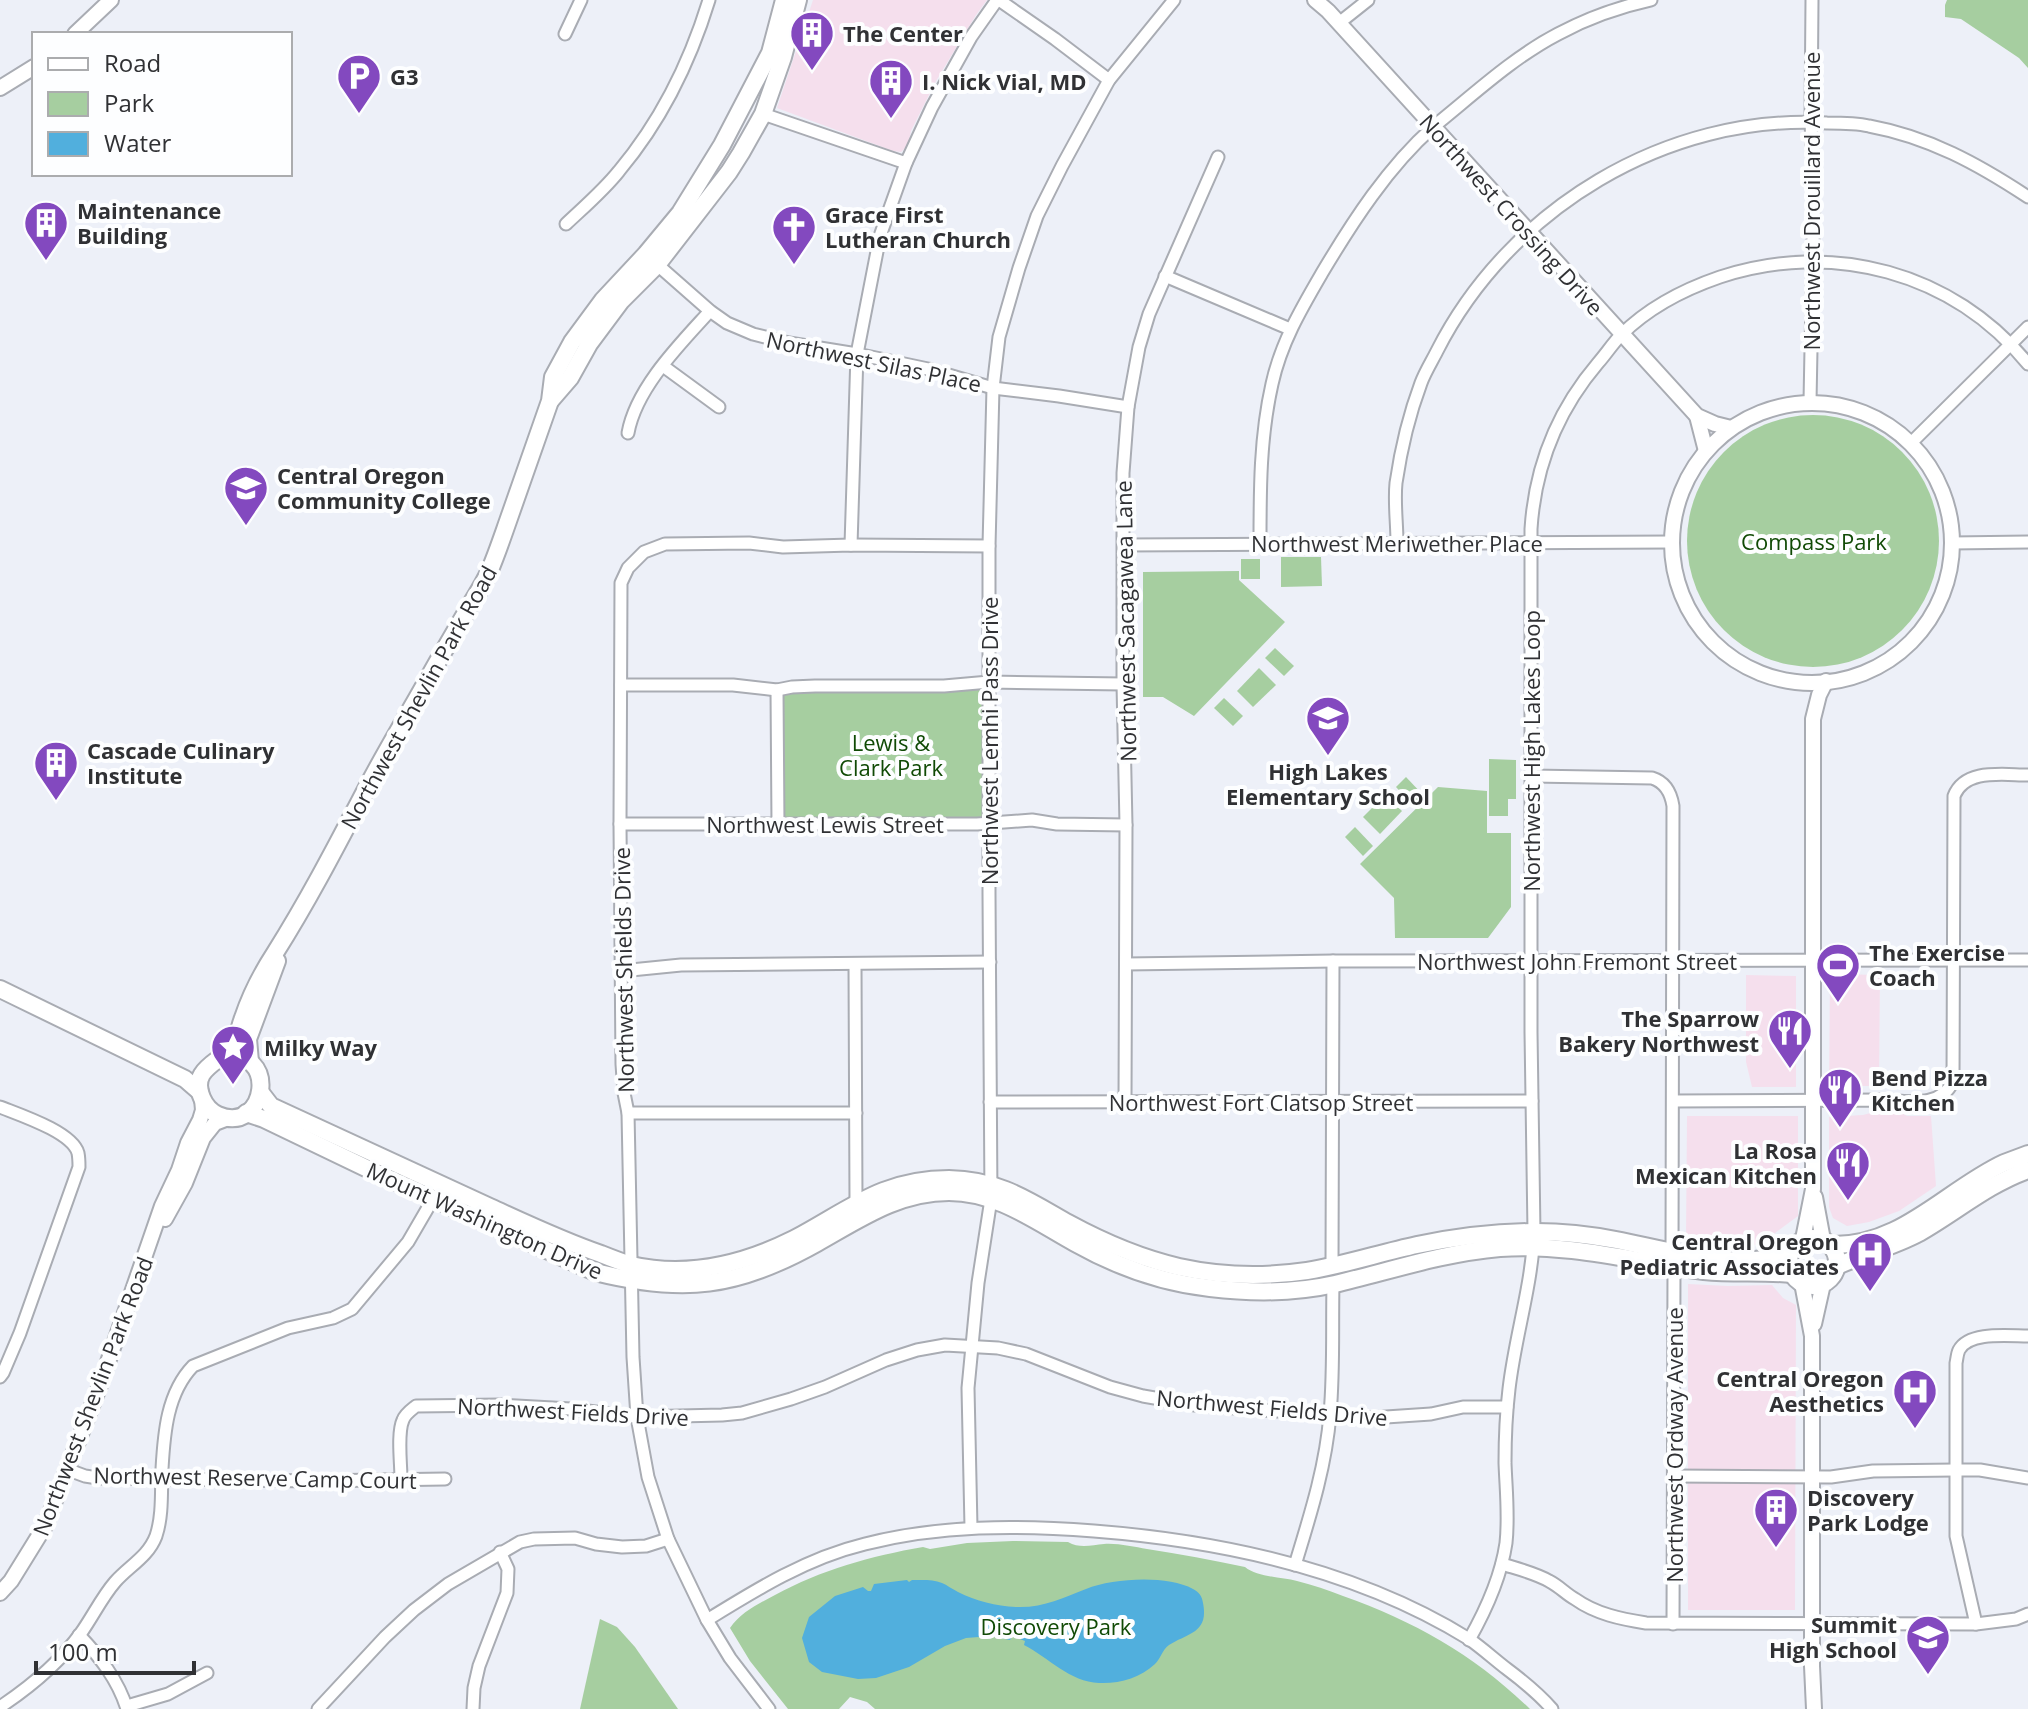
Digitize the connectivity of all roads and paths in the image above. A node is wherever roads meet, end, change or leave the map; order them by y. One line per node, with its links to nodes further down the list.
1 (111, 0): 16 (street)
2 (581, 0): 17 (street)
3 (709, 0): 27 (street)
4 (784, 0): 29 (main road, Northwest Shevlin Park Road)
5 (798, 0): 21 (main road, Northwest Shevlin Park Road)
6 (998, 0): 19 (street); 25 (street)
7 (1174, 0): 19 (street, Northwest Lemhi Pass Drive)
8 (1315, 0): 13 (street, Northwest Crossing Drive)
9 (1368, 0): 15 (street)
10 (1604, 0): 14 (street)
11 (1651, 0): 14 (street)
12 (1812, 0): 22 (street, Northwest Drouillard Avenue)
13 (1325, 6): 15 (street, Northwest Crossing Drive)
14 (1609, 12): 23 (street)
15 (1339, 23): 23 (street, Northwest Crossing Drive)
16 (77, 32)
17 (565, 34)
18 (32, 68): 20 (street)
19 (1109, 80): 40 (street, Northwest Lemhi Pass Drive)
20 (0, 88)
21 (763, 114): 25 (street); 29 (main road, Northwest Shevlin Park Road)
22 (1811, 122): 26 (street); 28 (street); 30 (street, Northwest Drouillard Avenue)
23 (1433, 127): 28 (street, Northwest Crossing Drive); 34 (street)
24 (1218, 157): 31 (street, Northwest Sacagawea Lane)
25 (906, 163): 37 (street)
26 (2028, 197)
27 (566, 224)
28 (1529, 231): 35 (street, Northwest Crossing Drive); 53 (street)
29 (652, 259): 32 (street, Northwest Silas Place); 71 (main road, Northwest Shevlin Park Road)
30 (1813, 262): 35 (street, Northwest High Lakes Loop); 36 (street, Northwest High Lakes Loop); 41 (street, Northwest Drouillard Avenue)
31 (1165, 276): 34 (street); 43 (street, Northwest Sacagawea Lane)
32 (710, 311): 37 (street, Northwest Silas Place); 39 (street)
33 (2028, 327): 36 (street)
34 (1290, 329): 52 (street)
35 (1622, 334): 44 (street, Northwest Crossing Drive); 49 (street, Northwest High Lakes Loop)
36 (2012, 344): 38 (street, Northwest High Lakes Loop); 47 (street)
37 (857, 354): 40 (street, Northwest Silas Place); 55 (street)
38 (2028, 364)
39 (663, 366): 42 (street); 46 (street)
40 (993, 388): 43 (street, Northwest Silas Place); 57 (street, Northwest Lemhi Pass Drive)
41 (1810, 402): 45 (street); 47 (street)
42 (719, 407)
43 (1128, 407): 56 (street, Northwest Sacagawea Lane)
44 (1697, 416): 45 (street, Northwest Crossing Drive); 48 (street, Northwest Crossing Drive)
45 (1731, 428): 48 (street)
46 (628, 433)
47 (1911, 443): 54 (street)
48 (1706, 451): 50 (street)
49 (1531, 542): 50 (street, Northwest Meriwether Place); 53 (street, Northwest Meriwether Place); 66 (street, Northwest High Lakes Loop)
50 (1671, 542): 58 (street)
51 (2028, 542): 54 (street)
52 (1260, 543): 53 (street, Northwest Meriwether Place); 56 (street, Northwest Meriwether Place)
53 (1397, 543)
54 (1952, 543): 59 (street)
55 (851, 545): 57 (street, Northwest Shields Drive); 62 (street, Northwest Shields Drive)
56 (1124, 545): 61 (street, Northwest Sacagawea Lane)
57 (989, 546): 60 (street, Northwest Lemhi Pass Drive)
58 (1796, 681): 59 (street); 64 (street)
59 (1826, 681): 64 (street)
60 (989, 682): 61 (street); 63 (street); 68 (street, Northwest Lemhi Pass Drive)
61 (1123, 684): 70 (street, Northwest Sacagawea Lane)
62 (621, 685): 63 (street); 67 (street, Northwest Shields Drive)
63 (777, 690): 69 (street)
64 (1813, 719): 77 (street)
65 (2028, 775): 72 (street)
66 (1532, 776): 75 (street, Northwest High Lakes Loop); 76 (street, Northwest Ordway Avenue)
67 (620, 824): 69 (street, Northwest Lewis Street); 81 (street, Northwest Shields Drive)
68 (989, 824): 69 (street, Northwest Lewis Street); 70 (street, Northwest Lewis Street); 78 (street, Northwest Lemhi Pass Drive)
69 (778, 825)
70 (1126, 825): 80 (street, Northwest Sacagawea Lane)
71 (284, 939): 84 (main road, Northwest Shevlin Park Road); 85 (main road, Northwest Shevlin Park Road)
72 (1953, 960): 73 (street, Northwest John Fremont Street); 77 (street, Northwest John Fremont Street); 90 (street)
73 (2028, 960)
74 (1333, 961): 75 (street, Northwest John Fremont Street); 80 (street, Northwest John Fremont Street); 93 (street)
75 (1531, 961): 76 (street, Northwest John Fremont Street); 88 (street, Northwest High Lakes Loop)
76 (1672, 961): 77 (street, Northwest John Fremont Street); 89 (street, Northwest Ordway Avenue)
77 (1813, 961): 90 (street)
78 (990, 962): 79 (street); 91 (street, Northwest Lemhi Pass Drive)
79 (855, 964): 81 (street); 97 (street)
80 (1126, 964): 92 (street, Northwest Sacagawea Lane)
81 (621, 971): 96 (street, Northwest Shields Drive)
82 (0, 989): 83 (main road)
83 (95, 1034): 84 (main road); 87 (main road)
84 (213, 1062): 85 (main road); 87 (main road)
85 (250, 1062): 86 (main road)
86 (261, 1093): 95 (main road); 113 (main road, Mount Washington Drive)
87 (201, 1095): 98 (main road); 105 (street, Northwest Shevlin Park Road)
88 (1532, 1101): 93 (street, Northwest Fort Clatsop Street); 107 (street, Northwest High Lakes Loop)
89 (1673, 1101): 90 (street); 110 (street, Northwest Ordway Avenue)
90 (1813, 1101): 101 (street)
91 (990, 1102): 92 (street, Northwest Fort Clatsop Street); 102 (street, Northwest Lemhi Pass Drive)
92 (1125, 1102): 93 (street, Northwest Fort Clatsop Street)
93 (1334, 1102): 111 (street)
94 (0, 1107): 120 (street)
95 (246, 1113): 98 (main road); 103 (main road, Mount Washington Drive)
96 (628, 1113): 97 (street); 113 (street, Northwest Shields Drive)
97 (856, 1113): 104 (street)
98 (228, 1118): 105 (street, Northwest Shevlin Park Road)
99 (2028, 1154): 108 (main road)
100 (2028, 1170): 112 (main road)
101 (1813, 1189): 106 (street); 108 (street)
102 (991, 1191): 104 (main road, Mount Washington Drive); 111 (main road, Mount Washington Drive); 113 (main road, Mount Washington Drive); 115 (main road, Mount Washington Drive); 119 (street, Northwest Lemhi Pass Drive)
103 (433, 1199): 113 (main road, Mount Washington Drive); 128 (street)
104 (856, 1202): 113 (main road, Mount Washington Drive)
105 (153, 1236): 124 (street, Northwest Shevlin Park Road)
106 (1803, 1239): 108 (main road); 109 (main road)
107 (1534, 1240): 110 (main road, Mount Washington Drive); 111 (main road, Mount Washington Drive); 115 (main road, Mount Washington Drive); 121 (street, Northwest High Lakes Loop)
108 (1827, 1242): 112 (main road)
109 (1790, 1252): 110 (main road, Mount Washington Drive); 114 (main road)
110 (1673, 1259): 114 (main road, Mount Washington Drive); 126 (street, Northwest Ordway Avenue)
111 (1332, 1266)
112 (1837, 1266): 116 (main road)
113 (630, 1273): 123 (street, Northwest Shields Drive)
114 (1797, 1278): 116 (main road); 117 (street)
115 (1333, 1284): 122 (street)
116 (1823, 1284): 117 (street)
117 (1812, 1336): 127 (street)
118 (2028, 1336): 125 (street)
119 (971, 1346): 122 (street, Northwest Fields Drive); 123 (street, Northwest Fields Drive); 132 (street, Northwest Lemhi Pass Drive)
120 (0, 1377)
121 (1507, 1407): 122 (street, Northwest Fields Drive); 135 (street, Northwest High Lakes Loop)
122 (1330, 1416): 136 (street)
123 (637, 1417): 130 (street, Northwest Fields Drive); 133 (street, Northwest Shields Drive)
124 (66, 1469): 128 (street, Northwest Reserve Camp Court); 137 (street, Northwest Shevlin Park Road)
125 (1955, 1470): 127 (street); 129 (street); 142 (street)
126 (1674, 1476): 127 (street); 140 (street, Northwest Ordway Avenue)
127 (1812, 1477): 141 (street)
128 (162, 1478): 130 (street, Northwest Reserve Camp Court); 143 (street)
129 (2028, 1478)
130 (401, 1479): 131 (street, Northwest Reserve Camp Court)
131 (445, 1479)
132 (971, 1527): 136 (street); 139 (street)
133 (668, 1539): 134 (street); 139 (street, Northwest Shields Drive)
134 (500, 1552): 148 (street); 149 (street)
135 (1502, 1564): 140 (street); 144 (street, Northwest High Lakes Loop)
136 (1295, 1565): 144 (street)
137 (0, 1593)
138 (2028, 1614): 142 (street)
139 (707, 1620): 150 (street, Northwest Shields Drive)
140 (1673, 1624): 141 (street)
141 (1813, 1624): 142 (street); 152 (street)
142 (1976, 1624)
143 (79, 1635): 146 (street); 147 (street)
144 (1469, 1640): 151 (street)
145 (207, 1673): 147 (street)
146 (0, 1707)
147 (127, 1708)
148 (318, 1709)
149 (473, 1709)
150 (769, 1709)
151 (1552, 1709)
152 (1814, 1709)

